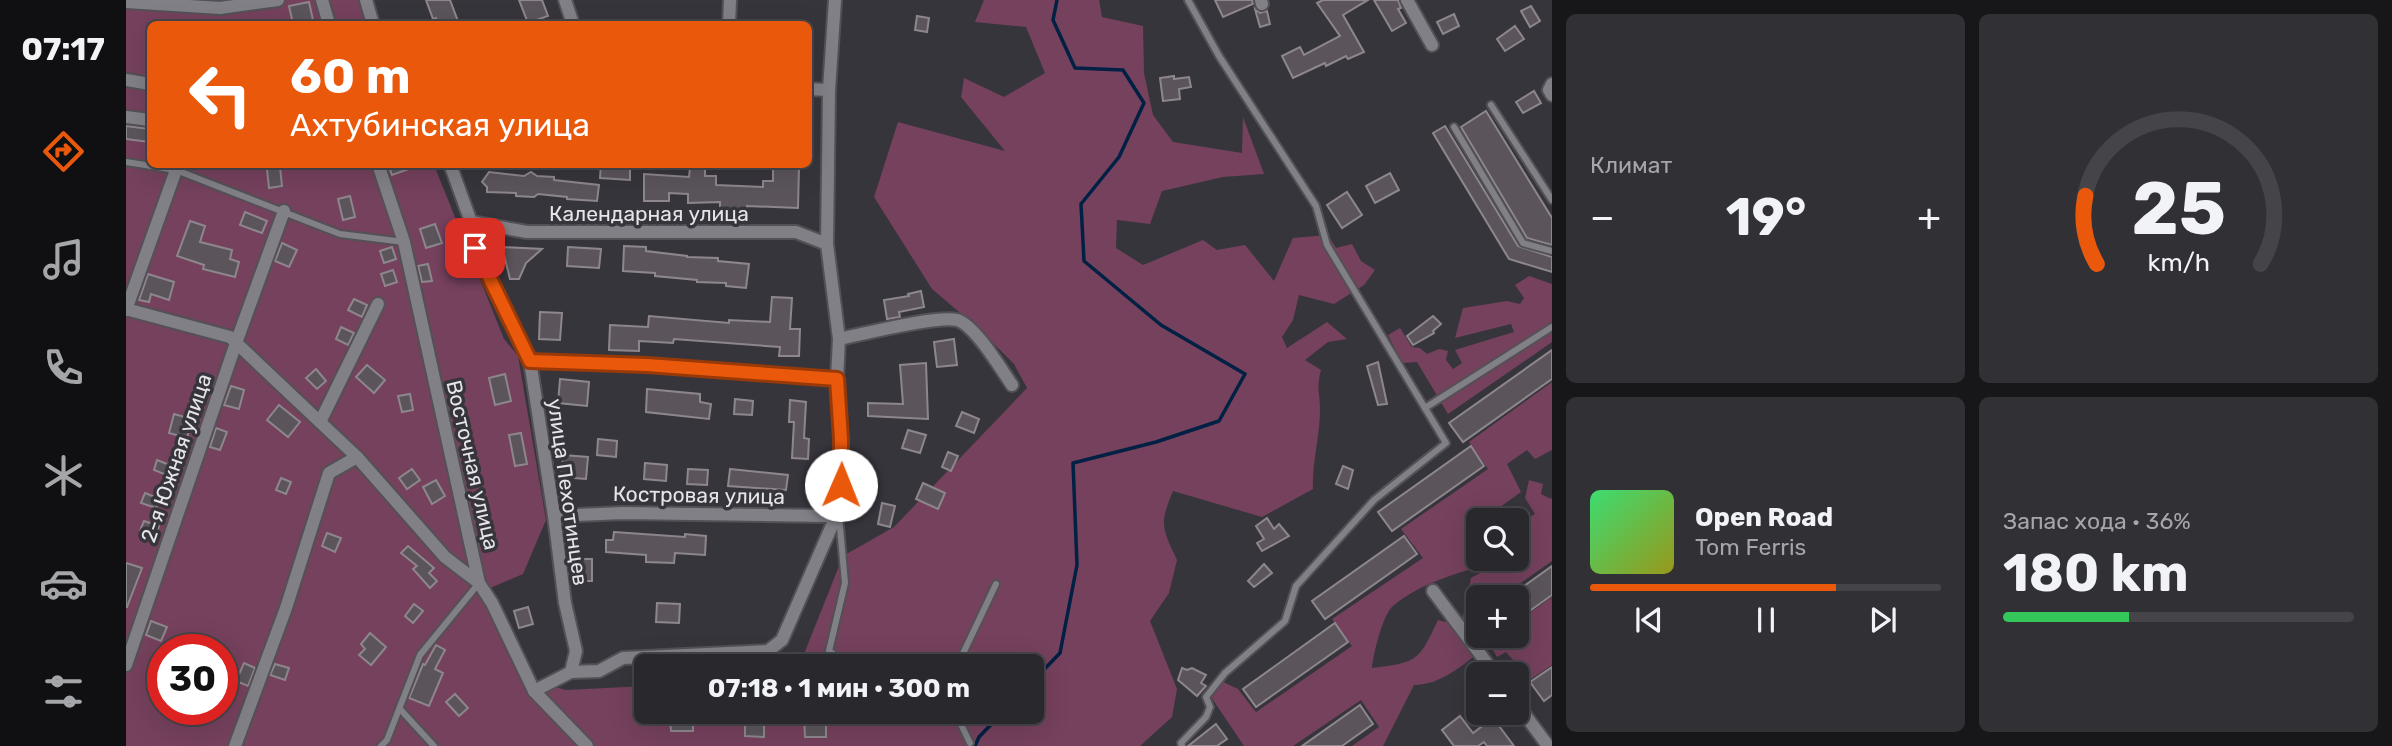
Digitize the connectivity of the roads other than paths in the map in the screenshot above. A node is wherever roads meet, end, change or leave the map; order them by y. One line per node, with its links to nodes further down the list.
1 (278, 0): 9 (street)
2 (322, 0): 10 (street)
3 (366, 0): 11 (street)
4 (565, 0): 12 (street)
5 (730, 0): 13 (street)
6 (835, 0): 19 (street)
7 (1188, 0): 45 (lane)
8 (1407, 0): 14 (street)
9 (126, 2)
10 (328, 21)
11 (372, 21)
12 (572, 21)
13 (729, 21)
14 (1432, 45)
15 (126, 80): 16 (street)
16 (147, 84)
17 (1552, 84): 20 (street)
18 (812, 89): 19 (street)
19 (829, 90): 35 (street)
20 (1552, 94)
21 (1492, 105): 31 (lane)
22 (126, 117): 23 (street)
23 (147, 120)
24 (1454, 127): 36 (lane)
25 (126, 162): 26 (lane)
26 (147, 165)
27 (164, 168): 30 (lane)
28 (379, 168): 34 (street, Восточная улица)
29 (451, 168): 33 (street, улица Пехотинцев)
30 (176, 170): 32 (lane); 38 (street)
31 (1552, 200)
32 (284, 211): 34 (lane); 41 (street, 2-я Южная улица)
33 (471, 222): 35 (street, Календарная улица); 42 (street, улица Пехотинцев)
34 (404, 242): 50 (street, Восточная улица)
35 (827, 244): 40 (street)
36 (1552, 251)
37 (377, 304): 46 (street)
38 (126, 309): 41 (street)
39 (1552, 327): 45 (lane)
40 (839, 339): 43 (street); 44 (street)
41 (236, 343): 46 (street); 56 (street, 2-я Южная улица)
42 (530, 361): 43 (street); 49 (street, улица Пехотинцев)
43 (837, 379): 48 (street)
44 (1012, 385)
45 (1425, 408): 67 (lane)
46 (320, 422): 47 (street)
47 (356, 457): 50 (street); 63 (street)
48 (839, 509): 49 (street, Костровая улица); 53 (lane); 57 (street)
49 (554, 516): 57 (street, улица Пехотинцев)
50 (479, 583): 58 (street, Восточная улица); 59 (lane)
51 (996, 584): 54 (lane)
52 (1433, 592): 55 (street)
53 (834, 654)
54 (963, 654)
55 (1486, 662)
56 (126, 665)
57 (571, 672): 58 (street)
58 (534, 691): 66 (street, Восточная улица)
59 (400, 709): 64 (lane); 65 (lane)
60 (1529, 720): 68 (street)
61 (961, 724): 62 (lane)
62 (970, 743)
63 (235, 746)
64 (381, 746)
65 (434, 746)
66 (587, 746)
67 (1182, 746)
68 (1549, 746)

